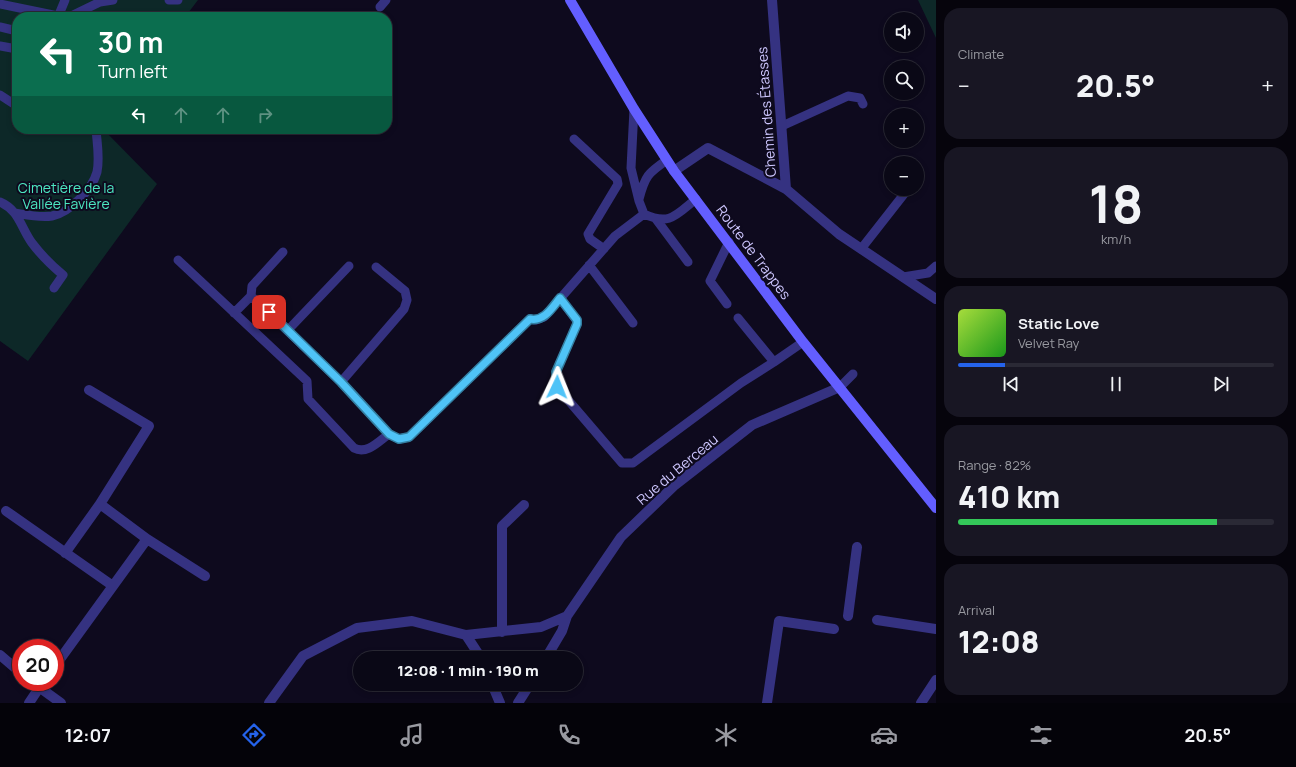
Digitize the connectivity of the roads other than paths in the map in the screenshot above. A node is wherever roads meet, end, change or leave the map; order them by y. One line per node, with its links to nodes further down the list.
1 (65, 0): 10 (lane)
2 (113, 0): 7 (lane)
3 (169, 0): 4 (lane)
4 (178, 0)
5 (570, 0): 19 (main road, Route de Trappes)
6 (772, 0): 20 (street, Chemin des Étasses)
7 (101, 1): 11 (lane)
8 (0, 4): 9 (lane)
9 (36, 12)
10 (60, 12)
11 (79, 12)
12 (0, 27): 13 (lane)
13 (12, 30)
14 (0, 46): 15 (lane)
15 (12, 48)
16 (0, 95): 17 (lane)
17 (12, 103)
18 (863, 104): 20 (lane)
19 (634, 109): 23 (main road, Route de Trappes); 28 (lane)
20 (782, 126): 25 (street, Chemin des Étasses)
21 (96, 134): 30 (lane)
22 (574, 139): 34 (lane)
23 (667, 160): 24 (main road, Route de Trappes); 28 (lane)
24 (674, 171): 25 (street, Chemin des Étasses); 27 (main road, Route de Trappes)
25 (786, 189): 35 (street)
26 (903, 196): 35 (lane)
27 (696, 199): 32 (lane); 33 (main road, Route de Trappes)
28 (639, 201): 31 (lane)
29 (0, 202): 30 (lane)
30 (15, 213): 44 (lane)
31 (644, 214): 32 (lane); 34 (lane)
32 (656, 220): 38 (lane)
33 (729, 242): 48 (lane); 53 (main road, Route de Trappes)
34 (604, 249): 39 (lane)
35 (861, 249): 43 (street)
36 (283, 252): 45 (lane)
37 (178, 260): 49 (lane)
38 (688, 262)
39 (589, 265): 46 (lane); 51 (lane)
40 (349, 266): 52 (lane)
41 (936, 266): 43 (lane)
42 (376, 268): 56 (lane)
43 (903, 277): 47 (street)
44 (54, 288)
45 (251, 296): 49 (lane); 52 (lane)
46 (560, 298): 54 (lane); 59 (lane)
47 (936, 299)
48 (727, 304)
49 (234, 313): 59 (lane)
50 (738, 318): 54 (lane)
51 (633, 323)
52 (288, 330): 56 (lane)
53 (803, 342): 54 (lane); 57 (main road, Route de Trappes)
54 (774, 362)
55 (853, 374): 57 (lane)
56 (341, 382): 59 (lane)
57 (840, 387): 62 (main road, Route de Trappes); 69 (street, Rue du Berceau)
58 (89, 390): 60 (street)
59 (389, 434)
60 (100, 504): 64 (street); 66 (street)
61 (524, 505): 74 (street)
62 (936, 508)
63 (6, 511): 66 (street)
64 (147, 540): 67 (street); 68 (street)
65 (858, 547): 70 (street)
66 (65, 553): 68 (street)
67 (205, 576)
68 (113, 586): 78 (street)
69 (567, 616): 74 (street); 77 (street, Rue du Berceau)
70 (848, 616)
71 (877, 620): 73 (street)
72 (834, 629): 91 (street)
73 (936, 629)
74 (502, 632): 75 (street)
75 (466, 635): 76 (street); 88 (street)
76 (476, 651)
77 (550, 651)
78 (64, 654)
79 (0, 655): 80 (street)
80 (12, 665)
81 (936, 680): 92 (street)
82 (34, 691): 86 (street)
83 (46, 691): 87 (street)
84 (495, 691): 89 (street)
85 (526, 691): 90 (street)
86 (28, 703)
87 (61, 703)
88 (269, 703)
89 (500, 703)
90 (518, 703)
91 (766, 703)
92 (921, 703)

